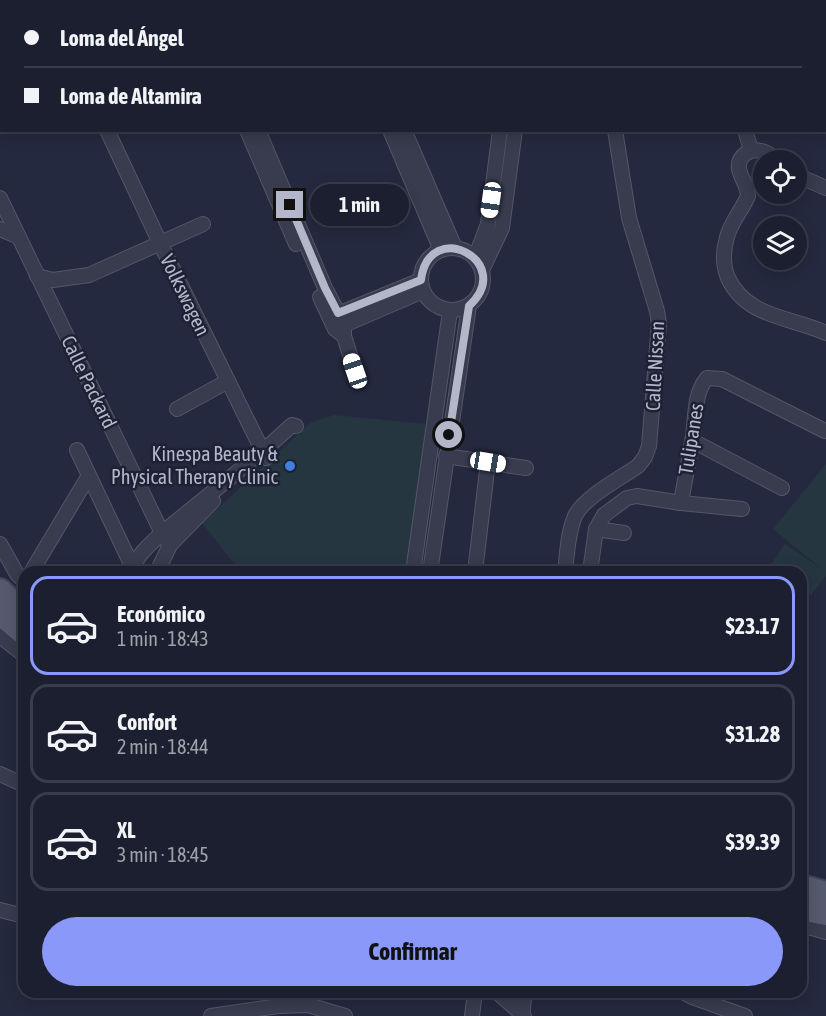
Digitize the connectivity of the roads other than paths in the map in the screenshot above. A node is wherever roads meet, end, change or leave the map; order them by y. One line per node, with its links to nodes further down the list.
1 (108, 132): 17 (street, Volkswagen)
2 (248, 132): 24 (street)
3 (259, 132): 24 (street)
4 (391, 132): 18 (street)
5 (405, 132): 18 (street)
6 (500, 132): 19 (street)
7 (515, 132): 19 (street)
8 (615, 132): 50 (street, Calle Nissan)
9 (746, 132): 10 (street)
10 (751, 150): 25 (street)
11 (807, 179): 12 (street)
12 (826, 188)
13 (0, 198): 16 (street, Calle Packard)
14 (203, 224): 17 (street)
15 (0, 229): 16 (street)
16 (19, 237): 20 (street, Calle Packard)
17 (160, 243): 20 (street); 27 (street, Volkswagen)
18 (448, 249): 19 (street); 21 (street)
19 (478, 264): 22 (street)
20 (37, 276): 41 (street, Calle Packard)
21 (422, 285): 23 (street); 24 (street)
22 (469, 306): 23 (street); 32 (street)
23 (450, 311): 47 (street)
24 (338, 324): 26 (street)
25 (826, 333)
26 (355, 371)
27 (228, 381): 28 (street); 41 (street, Volkswagen)
28 (177, 409)
29 (825, 431): 30 (street, Tulipanes)
30 (693, 441): 36 (street); 37 (street, Tulipanes)
31 (77, 450): 35 (street)
32 (446, 456): 33 (street); 48 (street)
33 (488, 462): 34 (street); 49 (street)
34 (526, 468)
35 (88, 477): 43 (street); 44 (street)
36 (782, 488)
37 (681, 503): 38 (street); 39 (street)
38 (742, 509)
39 (596, 529): 40 (street); 51 (street)
40 (624, 533)
41 (166, 539): 45 (street); 46 (street)
42 (0, 544): 52 (street)
43 (35, 566)
44 (130, 566)
45 (134, 566)
46 (159, 566)
47 (414, 566)
48 (431, 566)
49 (476, 566)
50 (566, 566)
51 (591, 566)
52 (18, 575)
53 (0, 590): 54 (main road)
54 (18, 607)
55 (0, 614): 56 (main road)
56 (18, 629)
57 (0, 636): 58 (street)
58 (18, 650)
59 (0, 774): 60 (street)
60 (18, 782)
61 (807, 887): 62 (main road)
62 (826, 892)
63 (0, 910): 65 (street)
64 (807, 910): 66 (main road)
65 (18, 914)
66 (826, 914)
67 (807, 927): 68 (street)
68 (826, 932)
69 (474, 998): 77 (street)
70 (503, 998): 74 (street)
71 (524, 998): 74 (street)
72 (695, 998): 78 (street)
73 (308, 1011): 75 (street); 76 (street)
74 (522, 1015)
75 (211, 1016)
76 (345, 1016)
77 (472, 1016)
78 (745, 1016)

